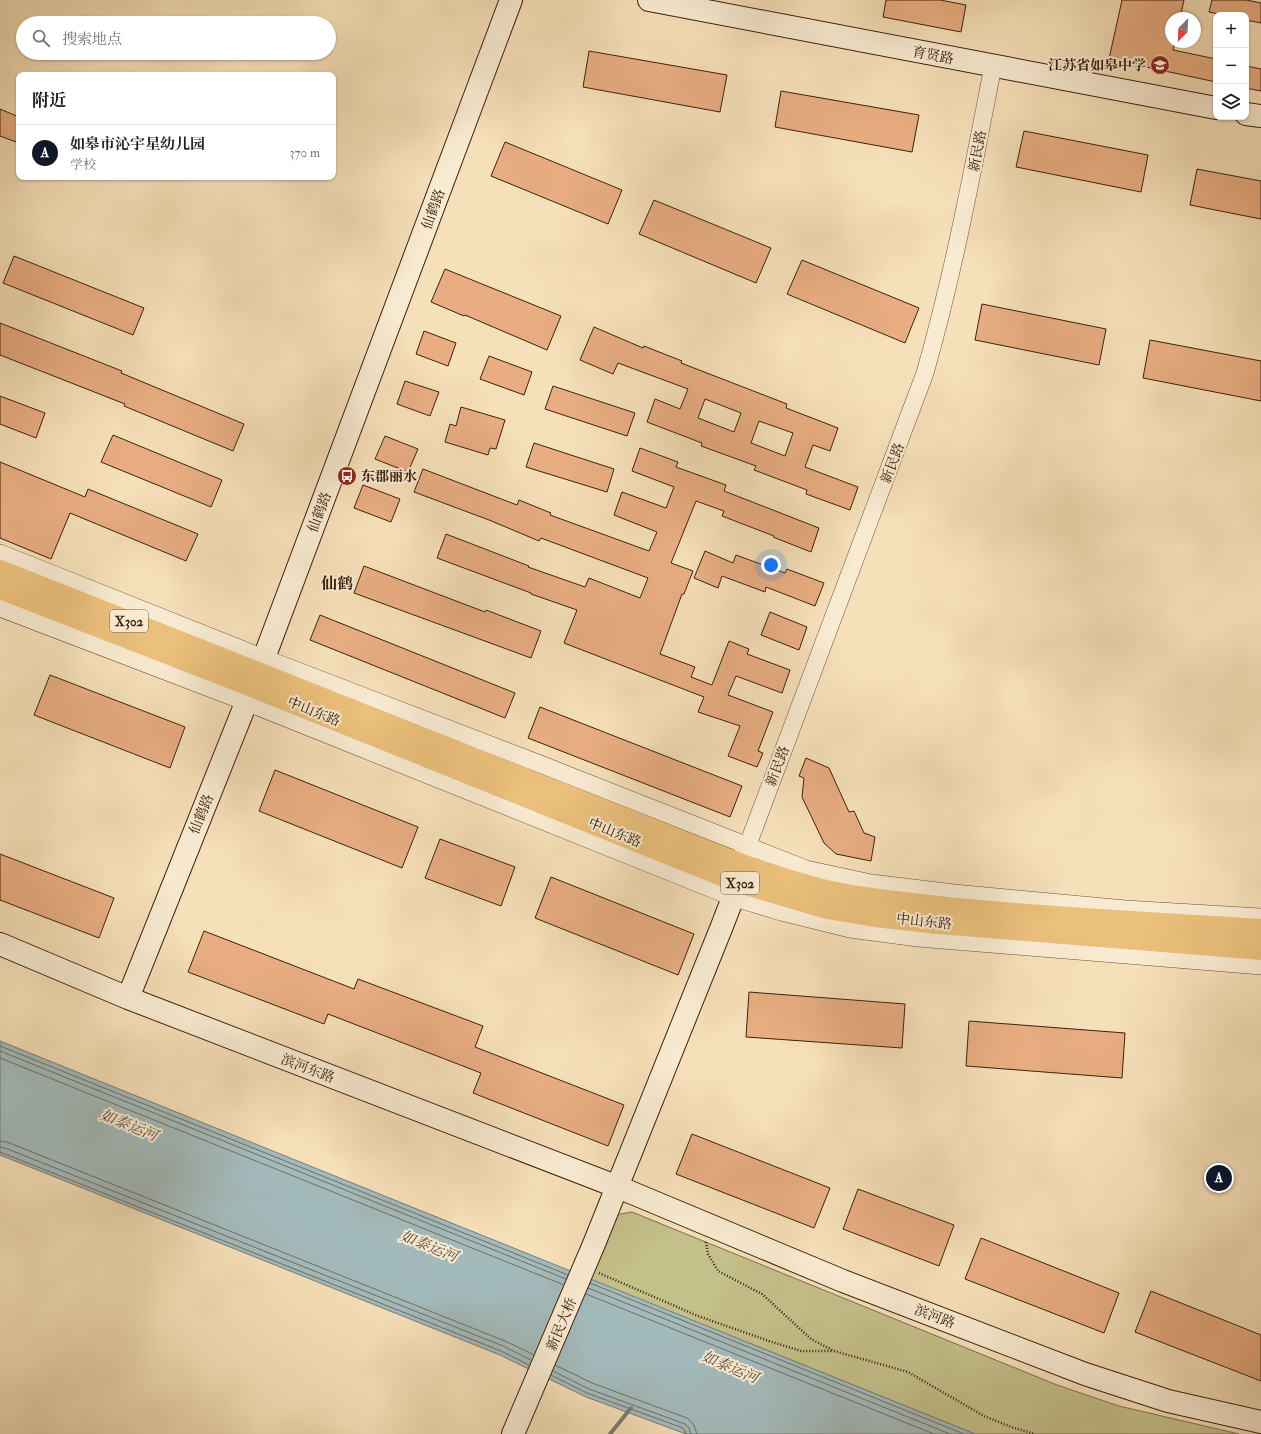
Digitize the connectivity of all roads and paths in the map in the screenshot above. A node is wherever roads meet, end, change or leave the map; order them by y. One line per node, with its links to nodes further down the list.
1 (511, 0): 11 (street, 仙鹤路)
2 (650, 0): 3 (street, 育贤路)
3 (993, 66): 4 (street, 育贤路); 12 (street, 新民路)
4 (1213, 107)
5 (1249, 114): 6 (street)
6 (1261, 116)
7 (0, 554): 11 (street)
8 (0, 571): 11 (main road, 中山东路 / X302)
9 (0, 588): 11 (main road, 中山东路 / X302)
10 (0, 608): 11 (street)
11 (255, 680): 12 (main road, 中山东路 / X302); 12 (street); 18 (street, 仙鹤路)
12 (740, 873): 13 (street); 14 (main road, 中山东路 / X302); 16 (main road, 中山东路 / X302); 17 (street); 19 (street, 新民大桥)
13 (1261, 917)
14 (1261, 930)
15 (0, 944): 18 (street, 滨河东路)
16 (1261, 949)
17 (1261, 966)
18 (128, 998): 19 (street, 滨河东路)
19 (618, 1187): 20 (street, 滨河路); 24 (street, 新民大桥)
20 (702, 1222): 22 (path); 23 (street, 滨河路)
21 (599, 1273): 22 (path)
22 (834, 1351): 25 (path)
23 (1261, 1422)
24 (513, 1434)
25 (1034, 1434)

